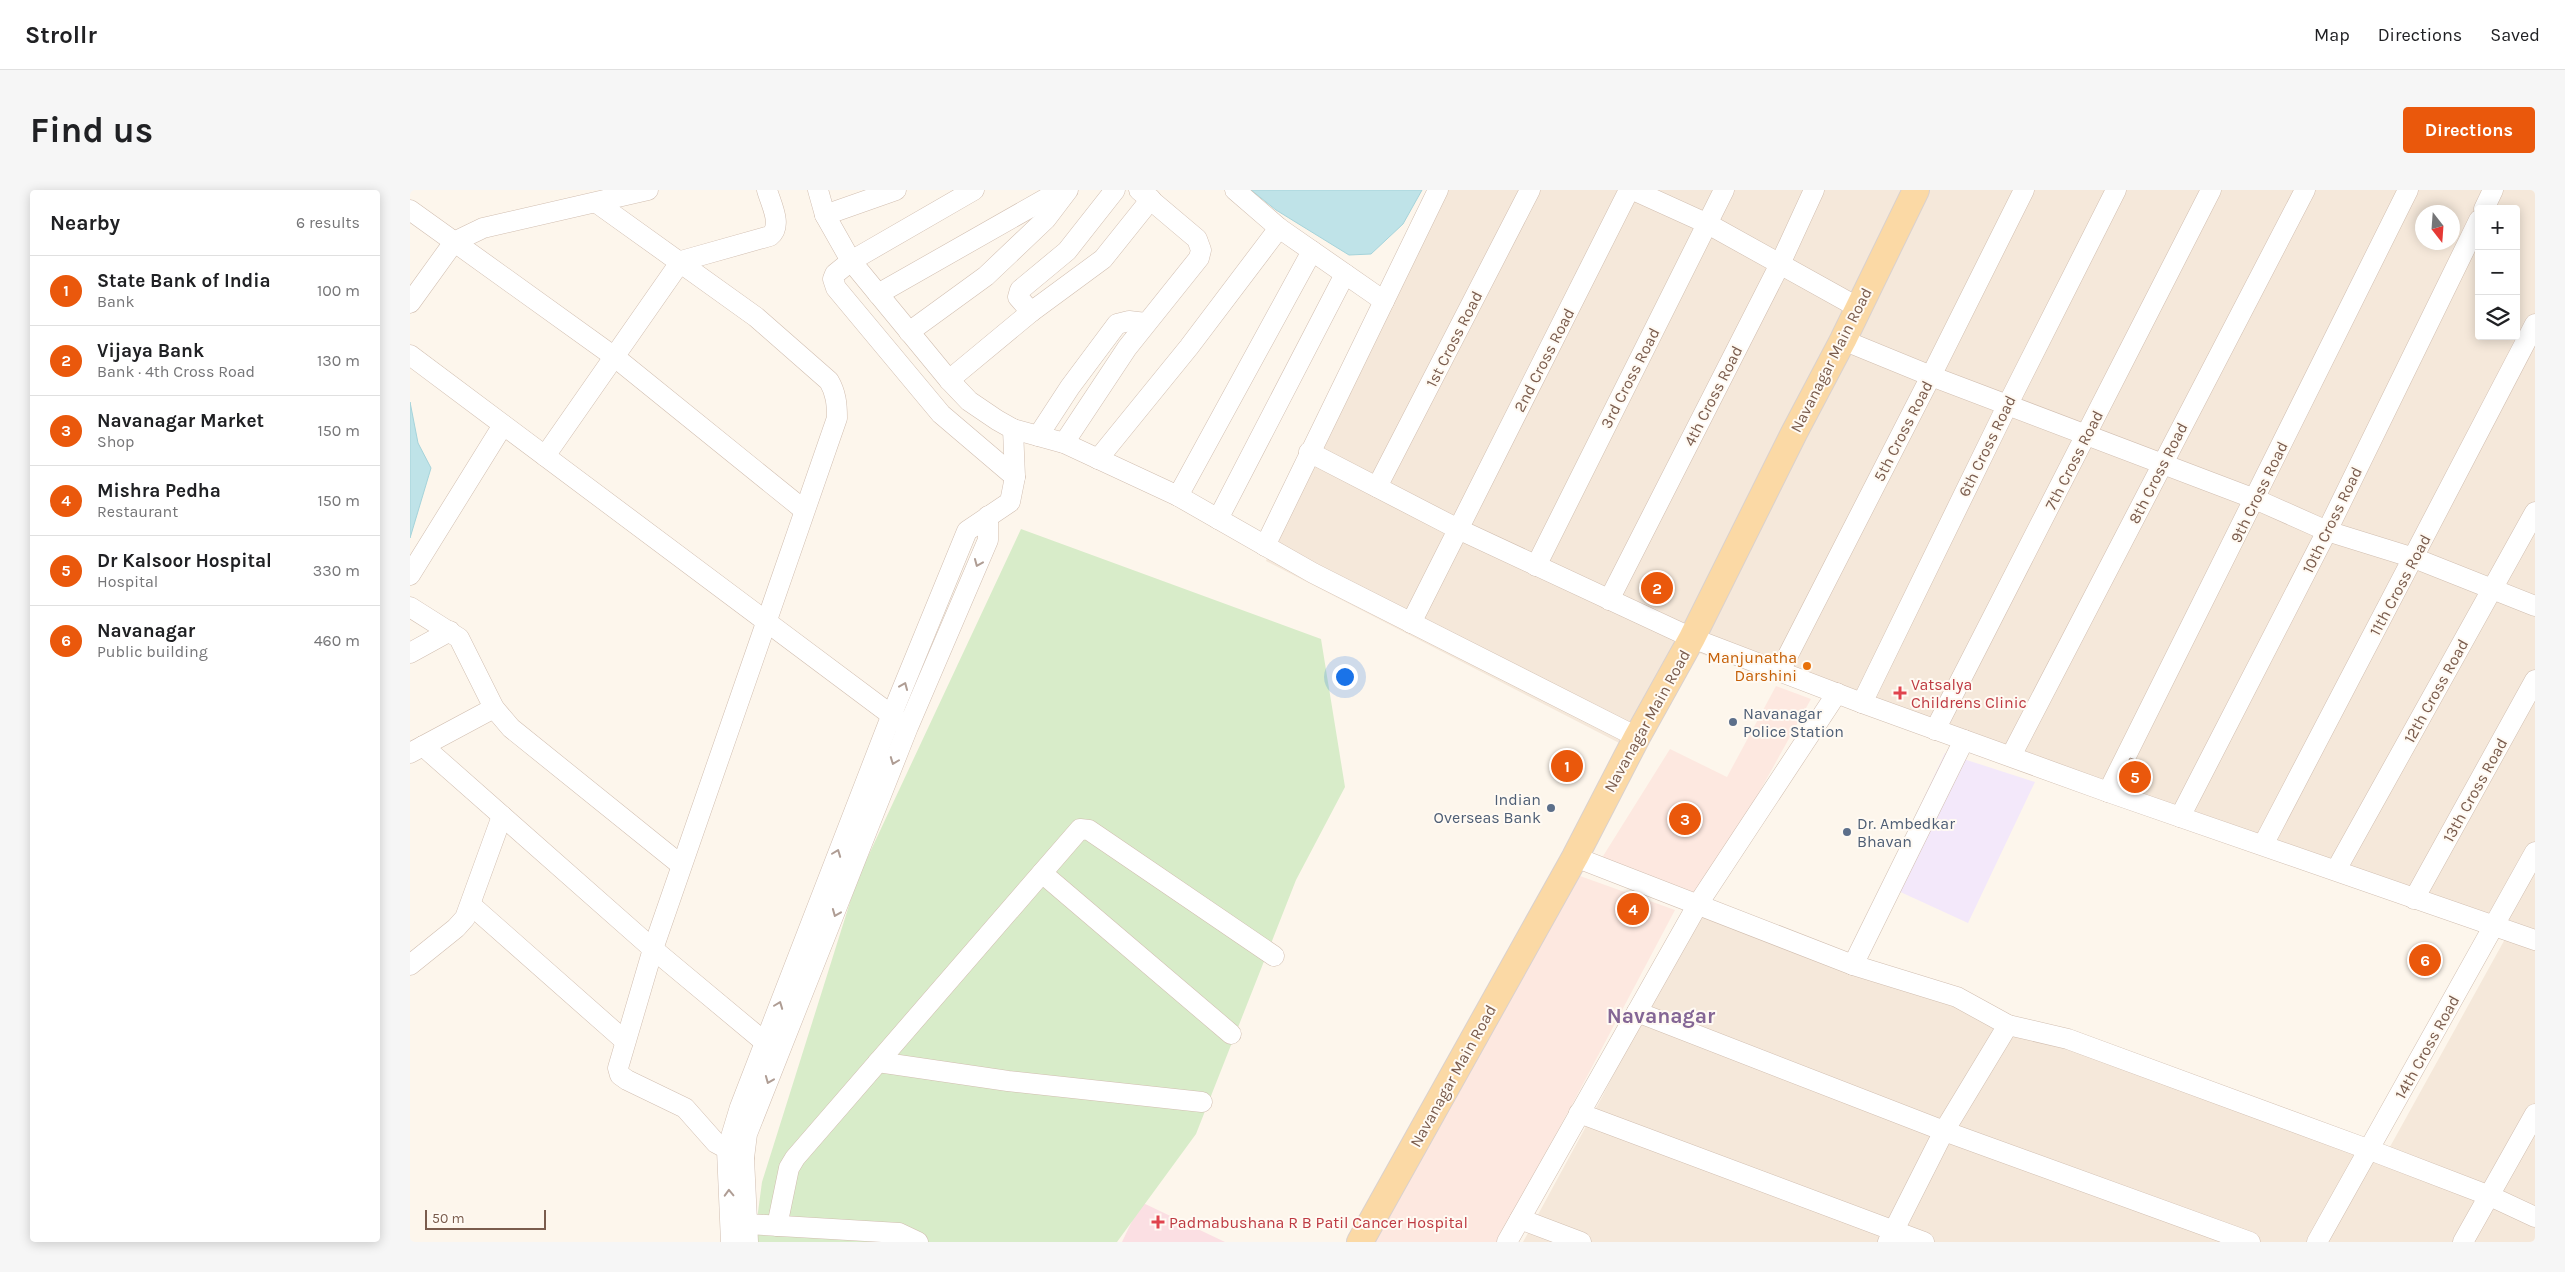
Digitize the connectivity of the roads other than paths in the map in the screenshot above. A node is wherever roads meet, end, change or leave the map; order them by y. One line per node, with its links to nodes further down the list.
1 (648, 190): 22 (street)
2 (767, 190): 32 (street)
3 (818, 190): 26 (street)
4 (896, 190): 26 (street)
5 (974, 190): 31 (street)
6 (1061, 190): 35 (street)
7 (1068, 190): 42 (street)
8 (1115, 190): 39 (street)
9 (1235, 190): 27 (street)
10 (1438, 190): 36 (street)
11 (1530, 190): 59 (street, 1st Cross Road)
12 (1631, 190): 24 (street); 66 (street, 2nd Cross Road)
13 (1814, 190): 33 (street, 4th Cross Road)
14 (1916, 190): 38 (main road, Navanagar Main Road)
15 (2024, 190): 46 (street, 5th Cross Road)
16 (2116, 190): 48 (street, 6th Cross Road)
17 (2211, 190): 51 (street, 7th Cross Road)
18 (2305, 190): 57 (street, 8th Cross Road)
19 (2408, 190): 61 (street, 9th Cross Road)
20 (2493, 190): 23 (street)
21 (1145, 195): 39 (street); 40 (street)
22 (597, 203): 29 (street); 32 (street)
23 (2486, 205)
24 (1716, 207): 33 (street); 70 (street, 3rd Cross Road)
25 (410, 210): 29 (street)
26 (825, 215): 31 (street)
27 (1279, 228): 30 (street); 56 (street)
28 (2475, 228): 67 (street, 10th Cross Road)
29 (454, 242): 37 (street); 45 (street)
30 (1312, 251): 34 (street); 60 (street)
31 (851, 260): 35 (street); 58 (street)
32 (681, 261): 45 (street); 62 (street)
33 (1780, 264): 38 (street); 73 (street, 4th Cross Road)
34 (1346, 274): 36 (street); 65 (street)
35 (878, 294): 42 (street)
36 (1384, 300): 54 (street)
37 (410, 302)
38 (1859, 308): 43 (main road, Navanagar Main Road)
39 (1031, 312): 47 (street)
40 (1146, 323): 52 (street); 53 (street)
41 (2535, 324): 69 (street, 11th Cross Road)
42 (909, 332): 47 (street)
43 (1843, 340): 46 (street); 79 (main road, Navanagar Main Road)
44 (410, 355): 49 (street)
45 (616, 358): 55 (street); 62 (street)
46 (1931, 376): 48 (street); 81 (street, 5th Cross Road)
47 (949, 380): 50 (street)
48 (2007, 406): 51 (street); 84 (street, 6th Cross Road)
49 (503, 425): 55 (street); 71 (street)
50 (1013, 429): 52 (street); 58 (street)
51 (2088, 434): 57 (street); 88 (street, 7th Cross Road)
52 (1038, 436): 53 (street)
53 (1064, 443): 56 (street)
54 (1309, 452): 59 (street); 68 (street)
55 (545, 456): 76 (street)
56 (1098, 459): 60 (street)
57 (2163, 463): 61 (street); 92 (street, 8th Cross Road)
58 (1015, 477): 64 (street)
59 (1378, 487): 66 (street)
60 (1178, 496): 65 (street)
61 (2255, 499): 67 (street); 93 (street, 9th Cross Road)
62 (804, 510): 76 (street)
63 (2535, 512): 72 (street, 12th Cross Road)
64 (988, 516): 86 (street, one-way to 64); 87 (street, one-way to 87)
65 (1218, 519): 68 (street)
66 (1458, 529): 70 (street); 77 (street, 2nd Cross Road)
67 (2326, 531): 69 (street); 95 (street, 10th Cross Road)
68 (1265, 546): 77 (street)
69 (2414, 558): 72 (street); 96 (street, 11th Cross Road)
70 (1536, 566): 73 (street)
71 (410, 575)
72 (2493, 589): 74 (street); 100 (street, 12th Cross Road)
73 (1609, 600): 79 (street)
74 (2535, 606)
75 (410, 607): 78 (street)
76 (766, 620): 86 (street); 99 (street)
77 (1411, 623): 89 (street)
78 (450, 631): 80 (street); 85 (street)
79 (1692, 638): 81 (street); 89 (main road, Navanagar Main Road)
80 (410, 653)
81 (1780, 670): 83 (street)
82 (2535, 680): 102 (street, 13th Cross Road)
83 (1836, 693): 84 (street); 103 (street)
84 (1862, 703): 88 (street)
85 (494, 708): 91 (street); 99 (street)
86 (892, 714): 87 (street); 115 (street, one-way to 86)
87 (908, 727): 115 (street, one-way to 115)
88 (1935, 730): 90 (street)
89 (1637, 737): 98 (main road, Navanagar Main Road)
90 (1964, 740): 92 (street); 110 (street)
91 (417, 750): 94 (street)
92 (2011, 756): 93 (street)
93 (2108, 792): 95 (street)
94 (502, 816): 104 (street); 107 (street)
95 (2180, 818): 96 (street)
96 (2264, 845): 100 (street)
97 (2535, 852): 105 (street, 14th Cross Road)
98 (1575, 857): 103 (street); 131 (main road, Navanagar Main Road)
99 (681, 865): 107 (street)
100 (2336, 870): 102 (street)
101 (1042, 873): 108 (street); 113 (street); 116 (street)
102 (2414, 899): 105 (street)
103 (1698, 904): 110 (street); 111 (street)
104 (471, 905): 109 (street); 114 (street)
105 (2494, 926): 106 (street); 121 (street, 14th Cross Road)
106 (2535, 940)
107 (652, 949): 114 (street); 115 (street)
108 (1274, 956)
109 (410, 965)
110 (1852, 965): 112 (street)
111 (1637, 1012): 118 (street); 120 (street)
112 (2008, 1025): 120 (street); 121 (street)
113 (1231, 1034)
114 (625, 1041): 122 (street)
115 (772, 1048): 122 (street)
116 (878, 1062): 117 (street); 126 (street)
117 (1202, 1102)
118 (1579, 1113): 125 (street); 128 (street)
119 (2535, 1114): 123 (street)
120 (1944, 1131): 128 (street); 135 (street)
121 (2370, 1150): 123 (street); 136 (street, 14th Cross Road)
122 (736, 1154): 127 (street); 129 (street, one-way to 122)
123 (2490, 1196): 124 (street); 137 (street)
124 (2535, 1217)
125 (1520, 1219): 132 (street); 133 (street)
126 (777, 1226): 127 (street); 130 (street)
127 (748, 1233)
128 (1892, 1236): 134 (street)
129 (730, 1242)
130 (918, 1242)
131 (1360, 1242)
132 (1507, 1242)
133 (1581, 1242)
134 (1924, 1242)
135 (2250, 1242)
136 (2317, 1242)
137 (2463, 1242)

